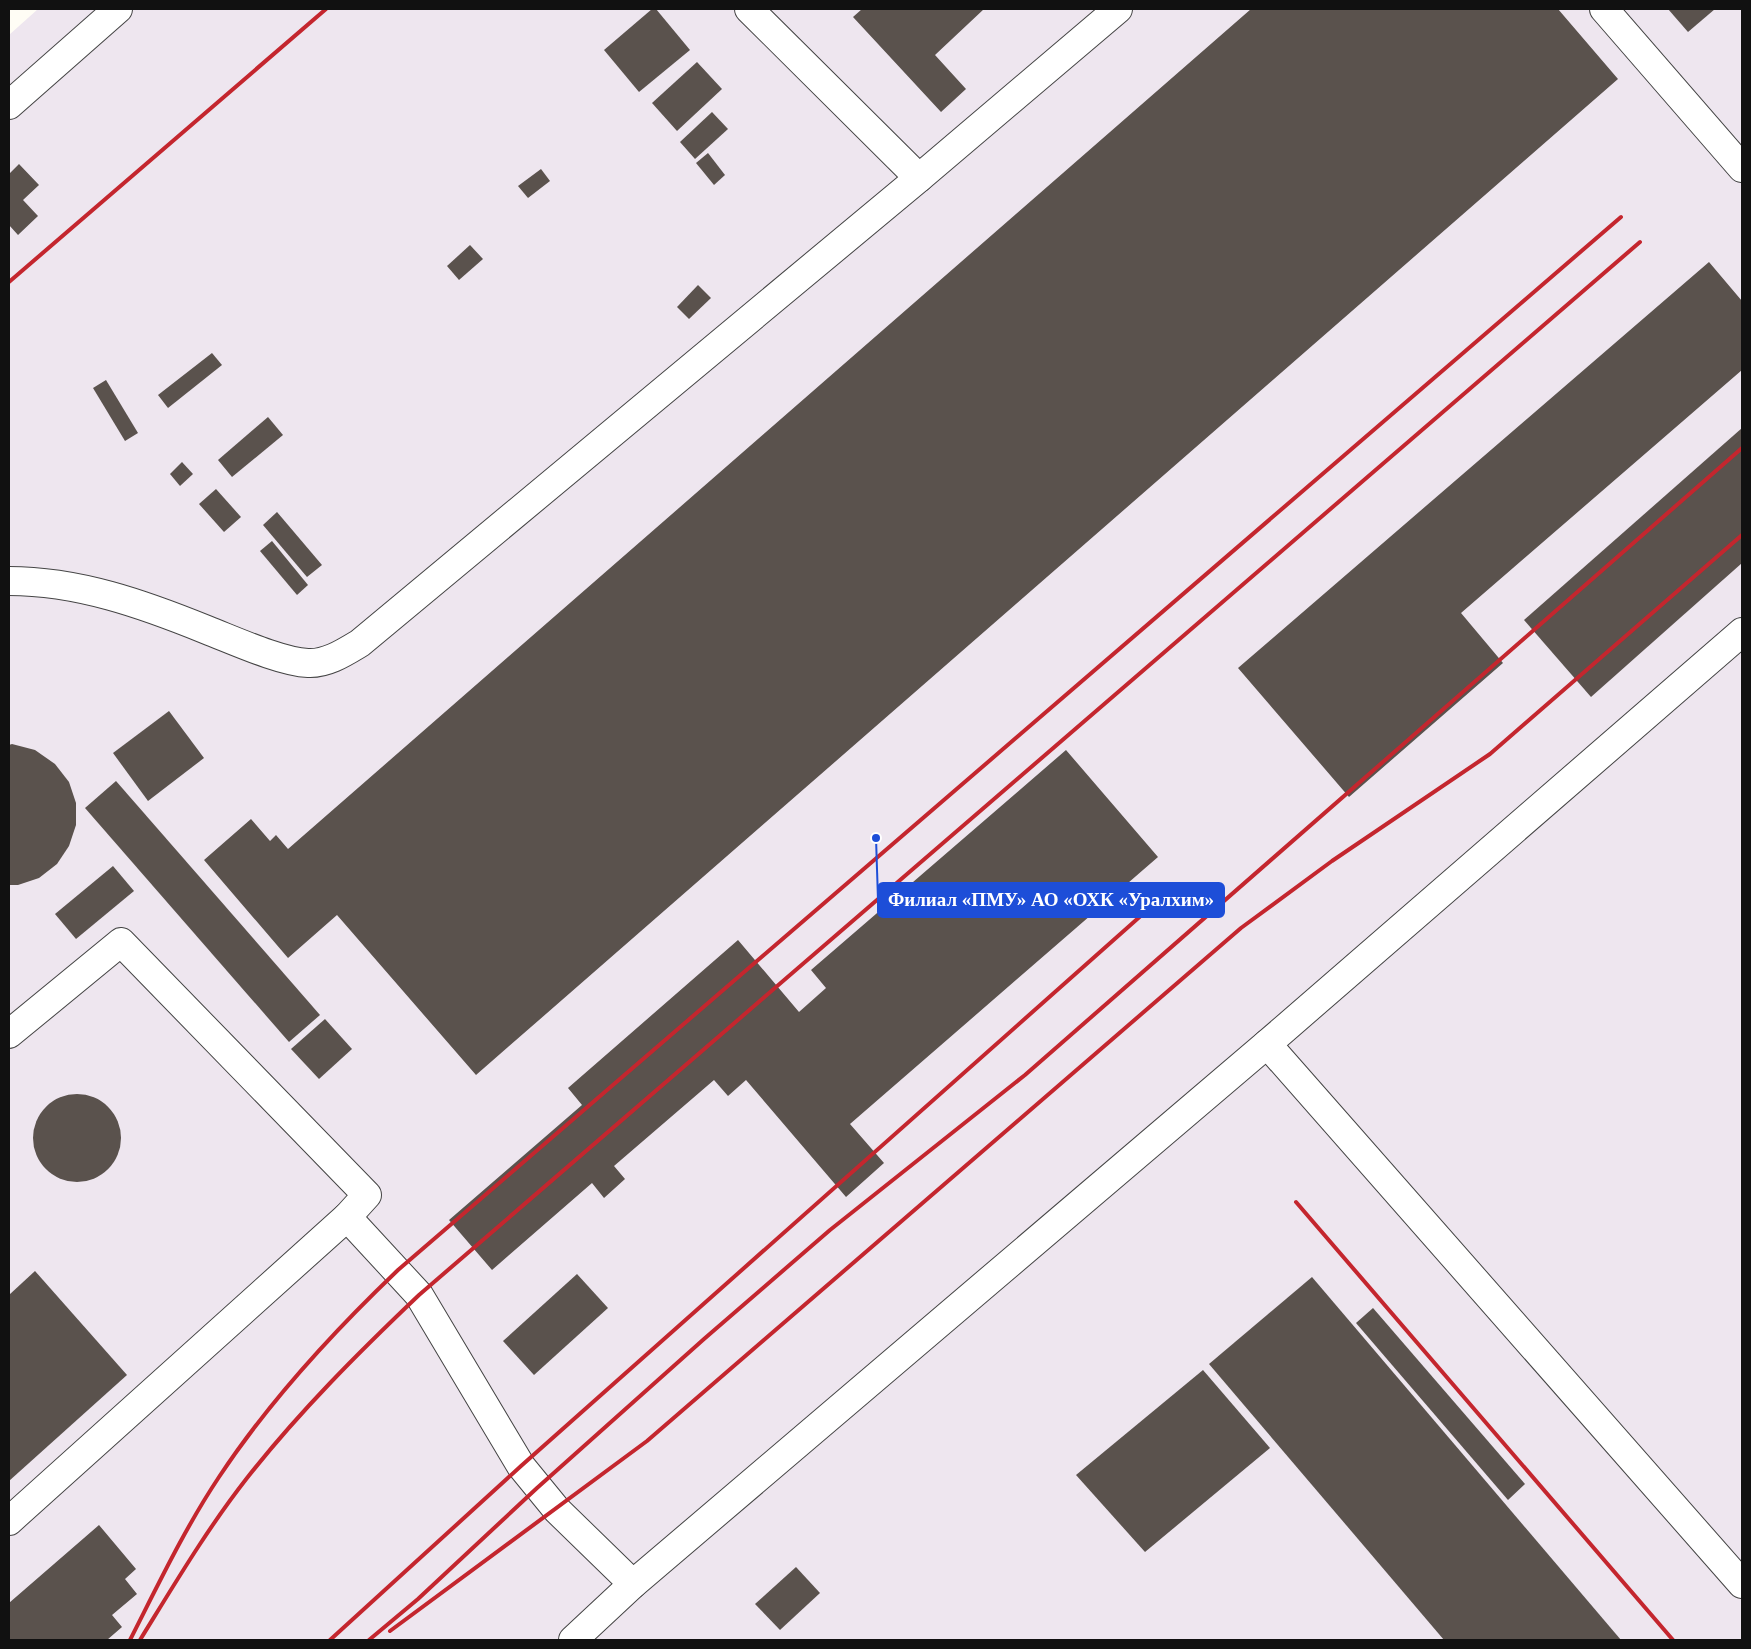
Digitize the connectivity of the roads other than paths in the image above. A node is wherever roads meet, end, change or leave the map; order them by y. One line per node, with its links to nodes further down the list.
1 (118, 9): 5 (lane)
2 (749, 9): 7 (lane)
3 (1118, 9): 7 (lane)
4 (1604, 9): 6 (lane)
5 (9, 104)
6 (1742, 168)
7 (919, 178): 8 (lane)
8 (9, 581)
9 (1742, 632): 11 (lane)
10 (9, 1034): 12 (lane)
11 (1267, 1044): 14 (lane); 15 (lane)
12 (346, 1218): 13 (lane); 14 (lane)
13 (9, 1520)
14 (633, 1584): 16 (lane)
15 (1742, 1584)
16 (573, 1640)

